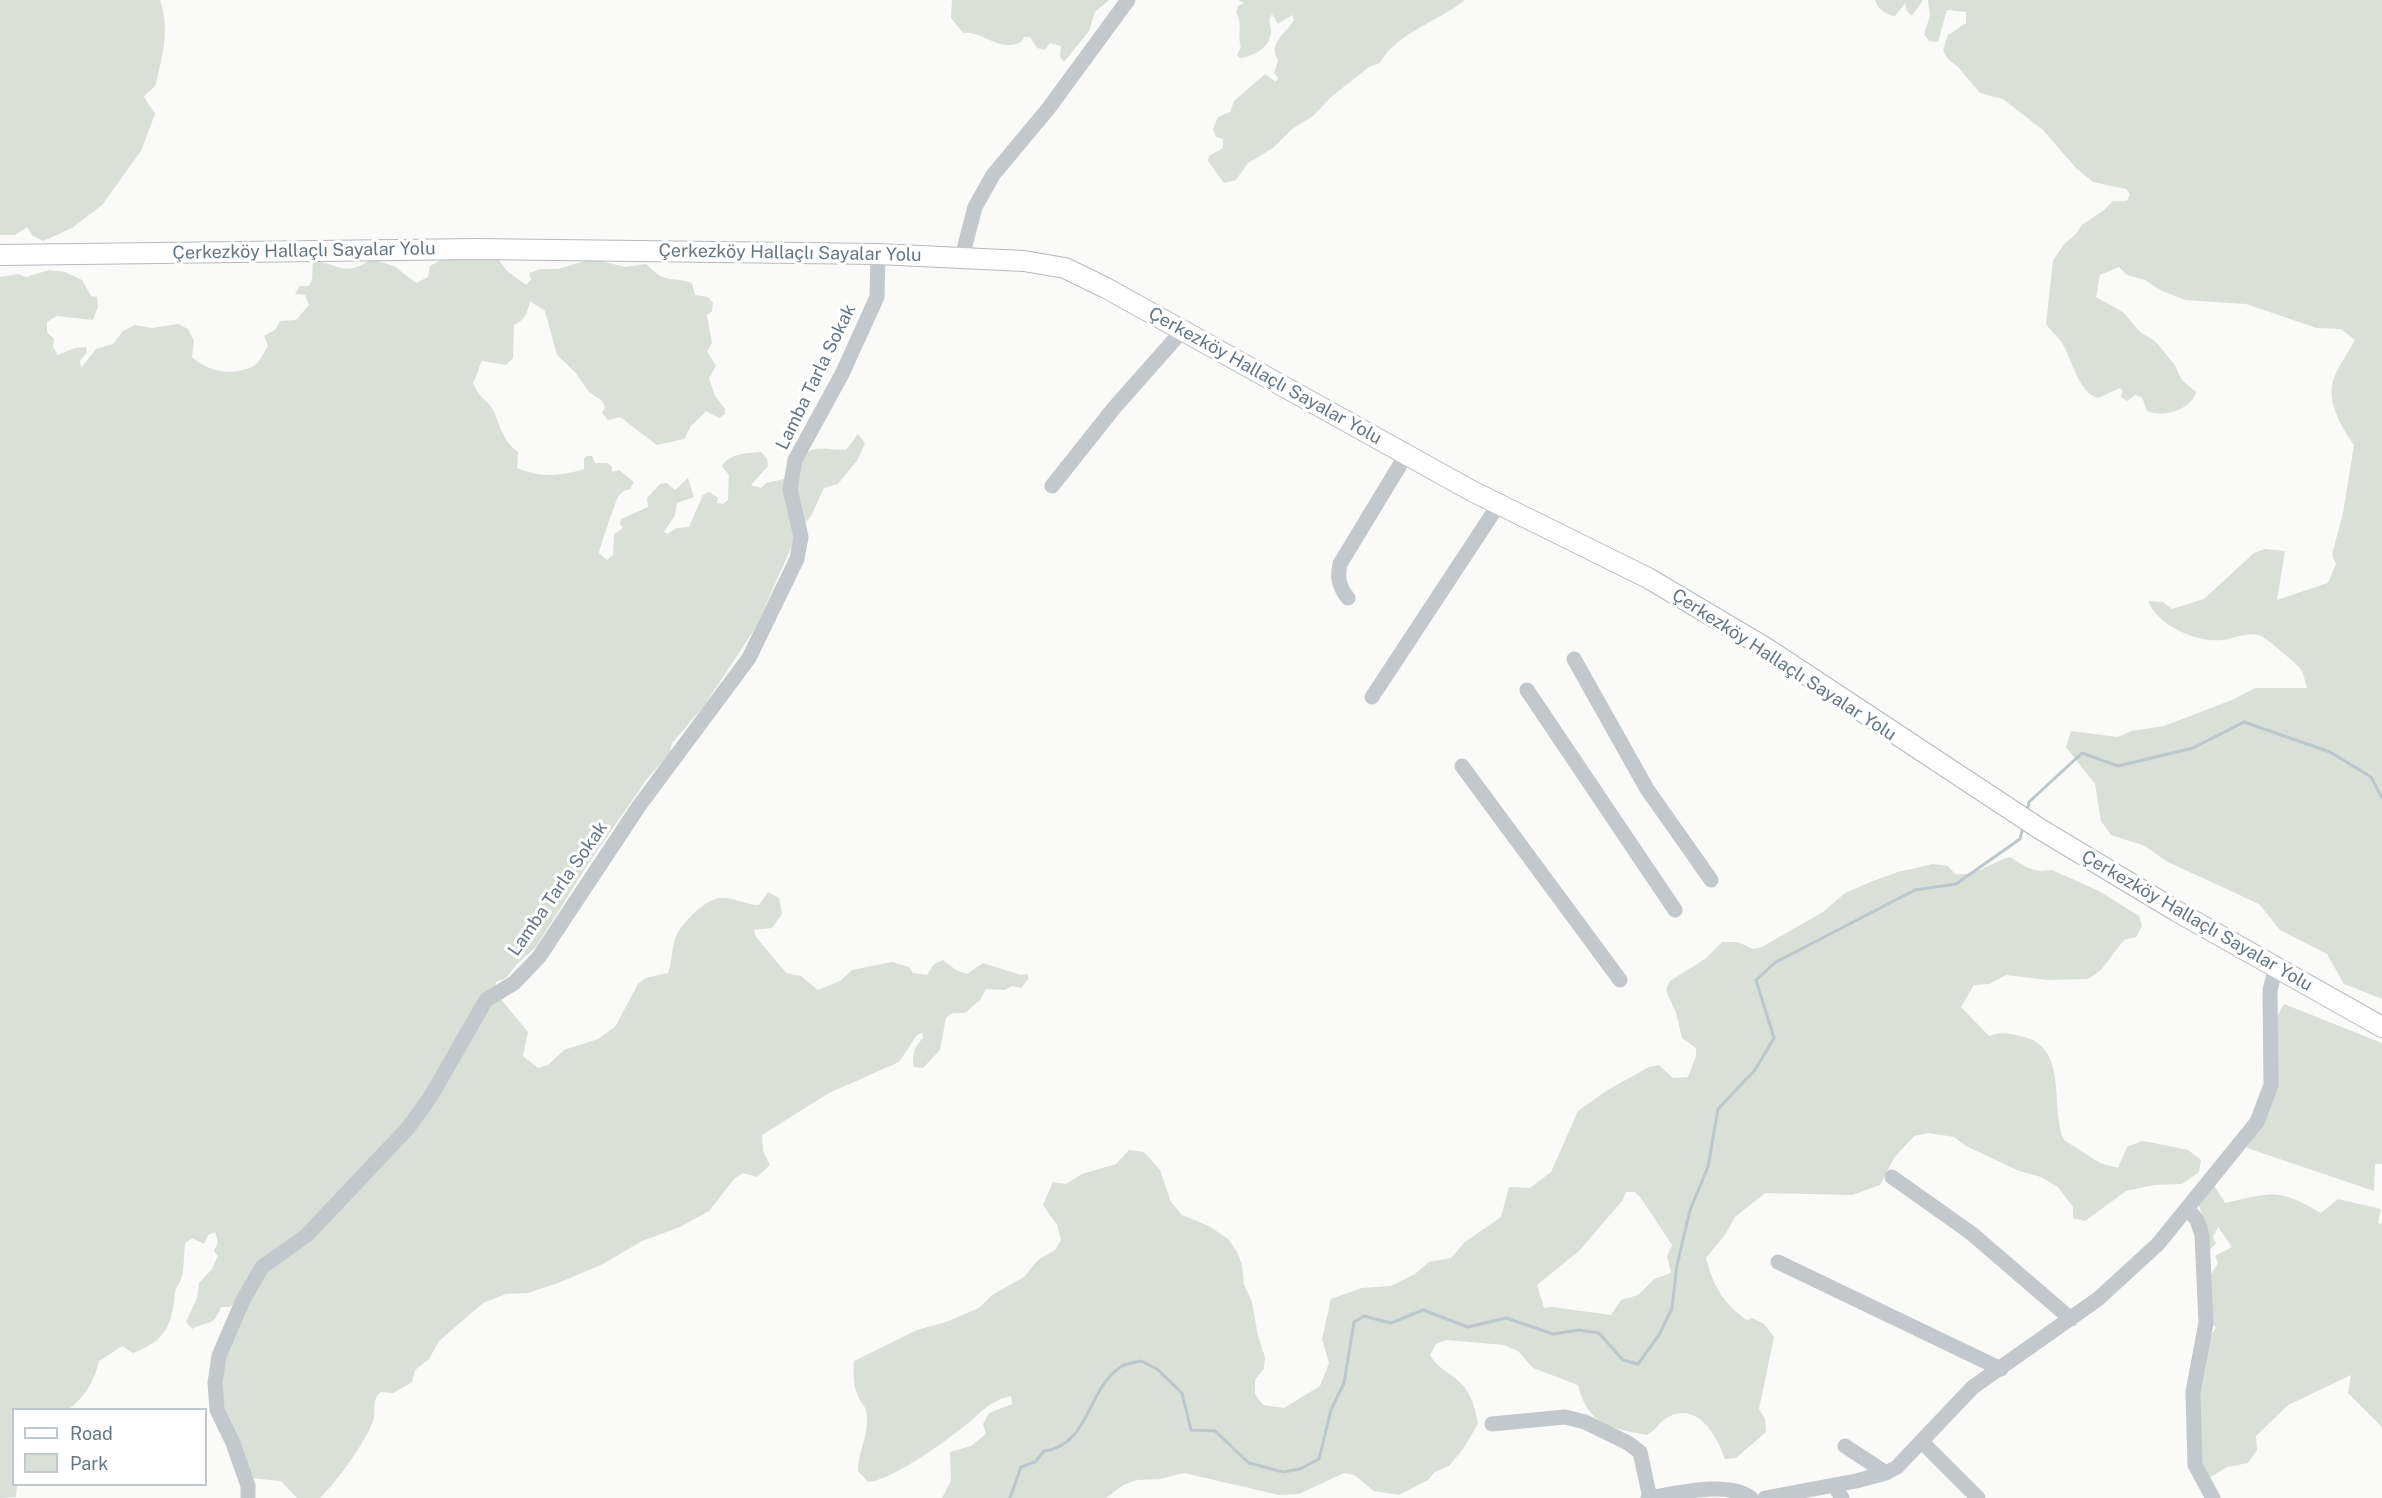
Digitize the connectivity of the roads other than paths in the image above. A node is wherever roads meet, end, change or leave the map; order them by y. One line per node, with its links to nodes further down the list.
1 (1128, 0): 4 (street)
2 (878, 254): 3 (main road, Çerkezköy Hallaçlı Sayalar Yolu); 4 (main road, Çerkezköy Hallaçlı Sayalar Yolu); 29 (street, Lamba Tarla Sokak)
3 (0, 255)
4 (962, 257): 5 (main road, Çerkezköy Hallaçlı Sayalar Yolu)
5 (1183, 330): 6 (main road, Çerkezköy Hallaçlı Sayalar Yolu); 7 (street)
6 (1406, 454): 8 (main road, Çerkezköy Hallaçlı Sayalar Yolu); 9 (street)
7 (1052, 486)
8 (1499, 504): 12 (street); 16 (main road, Çerkezköy Hallaçlı Sayalar Yolu)
9 (1347, 598)
10 (1574, 659): 14 (street)
11 (1527, 690): 15 (street)
12 (1372, 697)
13 (1462, 766): 17 (street)
14 (1711, 880)
15 (1675, 910)
16 (2276, 967): 18 (main road, Çerkezköy Hallaçlı Sayalar Yolu); 20 (street)
17 (1620, 980)
18 (2382, 1027)
19 (1892, 1177): 22 (street)
20 (2187, 1208): 22 (street); 34 (street)
21 (1778, 1262): 23 (street)
22 (2071, 1319): 23 (street)
23 (2001, 1369): 25 (street)
24 (1492, 1424): 30 (street)
25 (1922, 1442): 27 (street); 33 (street)
26 (1845, 1446): 27 (street)
27 (1886, 1473): 28 (street)
28 (1838, 1491): 32 (street)
29 (248, 1498)
30 (1649, 1498): 31 (street)
31 (1751, 1498)
32 (1765, 1498)
33 (1978, 1498)
34 (2213, 1498)

